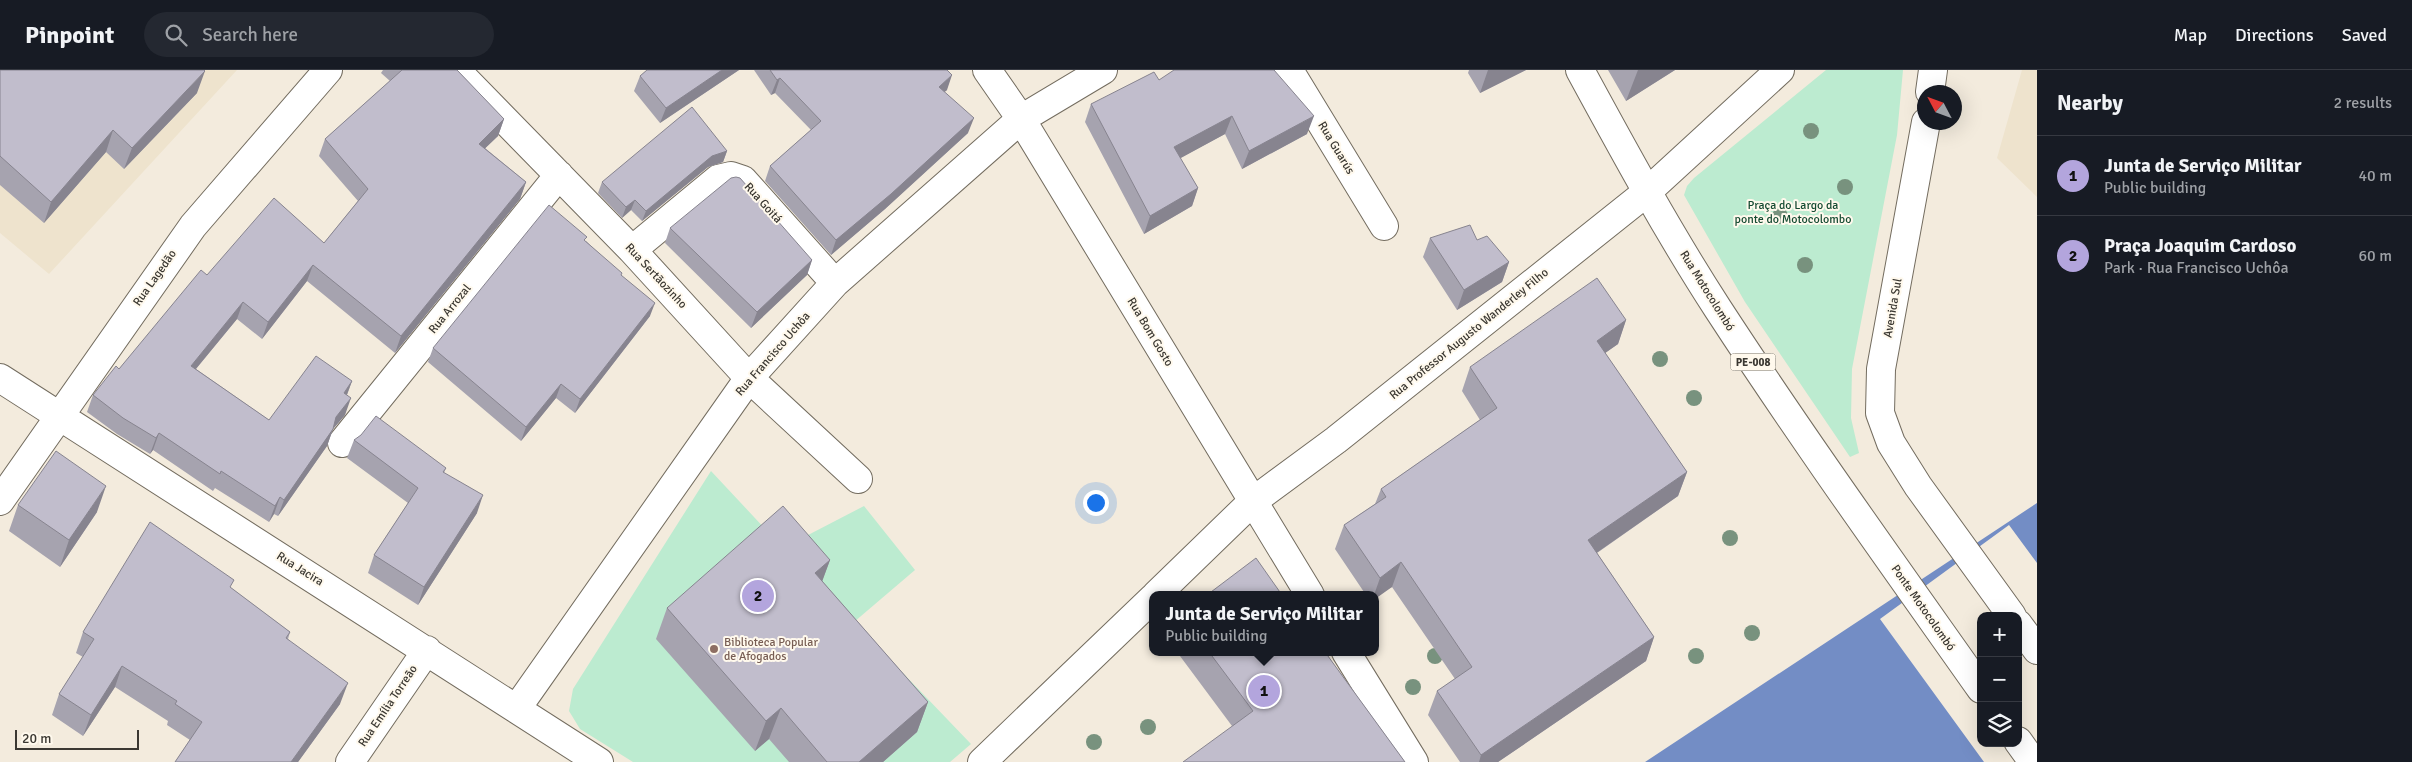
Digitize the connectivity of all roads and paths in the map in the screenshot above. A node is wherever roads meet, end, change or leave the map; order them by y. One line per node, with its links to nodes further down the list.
1 (328, 70): 19 (main road, Rua Lagedão)
2 (456, 70): 12 (main road, Rua Sertãozinho)
3 (988, 70): 10 (main road, Rua Bom Gosto)
4 (1103, 70): 10 (main road, Rua Francisco Uchôa)
5 (1289, 70): 14 (main road, Rua Guarús)
6 (1580, 70): 13 (main road, Rua Motocolombó / PE-008)
7 (1780, 70): 13 (main road, Rua Professor Augusto Wanderley Filho)
8 (1933, 70): 9 (main road)
9 (1931, 85)
10 (1021, 119): 16 (main road, Rua Francisco Uchôa); 23 (main road, Rua Bom Gosto)
11 (1925, 130): 28 (main road, Avenida Sul)
12 (559, 175): 15 (main road, Rua Sertãozinho); 20 (main road, Rua Arrozal)
13 (1647, 192): 23 (main road, Rua Professor Augusto Wanderley Filho); 24 (main road, Rua Motocolombó / PE-008)
14 (1384, 226)
15 (632, 250): 16 (main road, Rua Goitá); 18 (main road, Rua Sertãozinho)
16 (835, 283): 18 (main road, Rua Francisco Uchôa)
17 (0, 378): 19 (main road, Rua Jacira)
18 (749, 378): 21 (main road, Rua Sertãozinho); 34 (main road, Rua Francisco Uchôa)
19 (58, 416): 22 (main road, Rua Lagedão); 30 (main road, Rua Jacira)
20 (342, 443)
21 (858, 479)
22 (0, 501)
23 (1252, 502): 25 (main road, Rua Professor Augusto Wanderley Filho); 26 (main road, Rua Bom Gosto)
24 (1866, 528): 33 (main road, Ponte Motocolombó / PE-008)
25 (1160, 591)
26 (1308, 591)
27 (1149, 602): 38 (main road)
28 (2009, 612)
29 (2022, 629): 31 (main road)
30 (427, 650): 34 (main road, Rua Jacira); 36 (main road, Rua Emília Torreão)
31 (2037, 650)
32 (1348, 656): 39 (main road)
33 (1977, 682)
34 (517, 708): 37 (main road, Rua Jacira)
35 (2022, 747): 40 (main road)
36 (350, 762)
37 (599, 762)
38 (982, 762)
39 (1414, 762)
40 (2033, 762)

